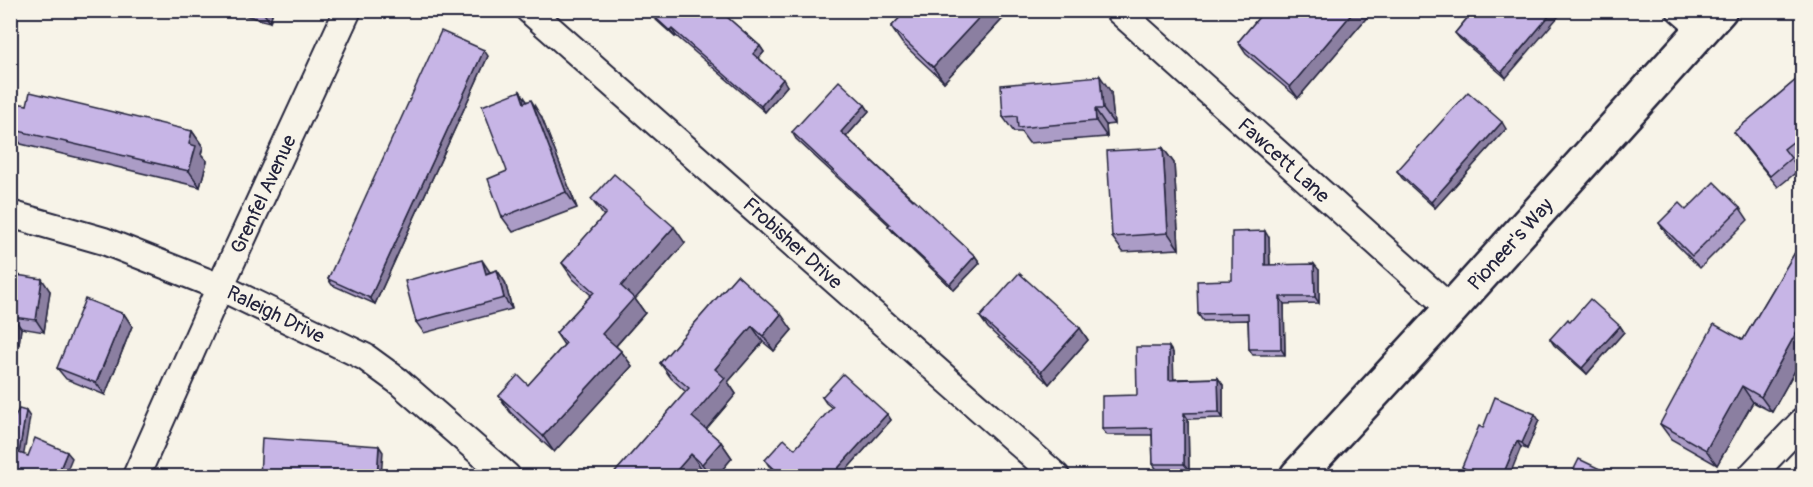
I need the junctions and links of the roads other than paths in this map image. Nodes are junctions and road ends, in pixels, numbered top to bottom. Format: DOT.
graph roads {
  1 [pos="348,10"];
  2 [pos="529,10"];
  3 [pos="1118,10"];
  4 [pos="1701,17"];
  5 [pos="10,214"];
  6 [pos="220,287"];
  7 [pos="1451,309"];
  8 [pos="1803,422"];
  9 [pos="136,477"];
  10 [pos="507,477"];
  11 [pos="1056,477"];
  12 [pos="1297,477"];
  13 [pos="1752,477"];
  1 -- 6 [label="street, Grenfel Avenue"];
  2 -- 11 [label="street, Frobisher Drive"];
  3 -- 7 [label="street, Fawcett Lane"];
  4 -- 7 [label="main road, Pioneer's Way"];
  5 -- 6 [label="street, Raleigh Drive"];
  6 -- 9 [label="street, Grenfel Avenue"];
  6 -- 10 [label="street, Raleigh Drive"];
  7 -- 12 [label="main road, Pioneer's Way"];
  8 -- 13 [label="street"];
}
